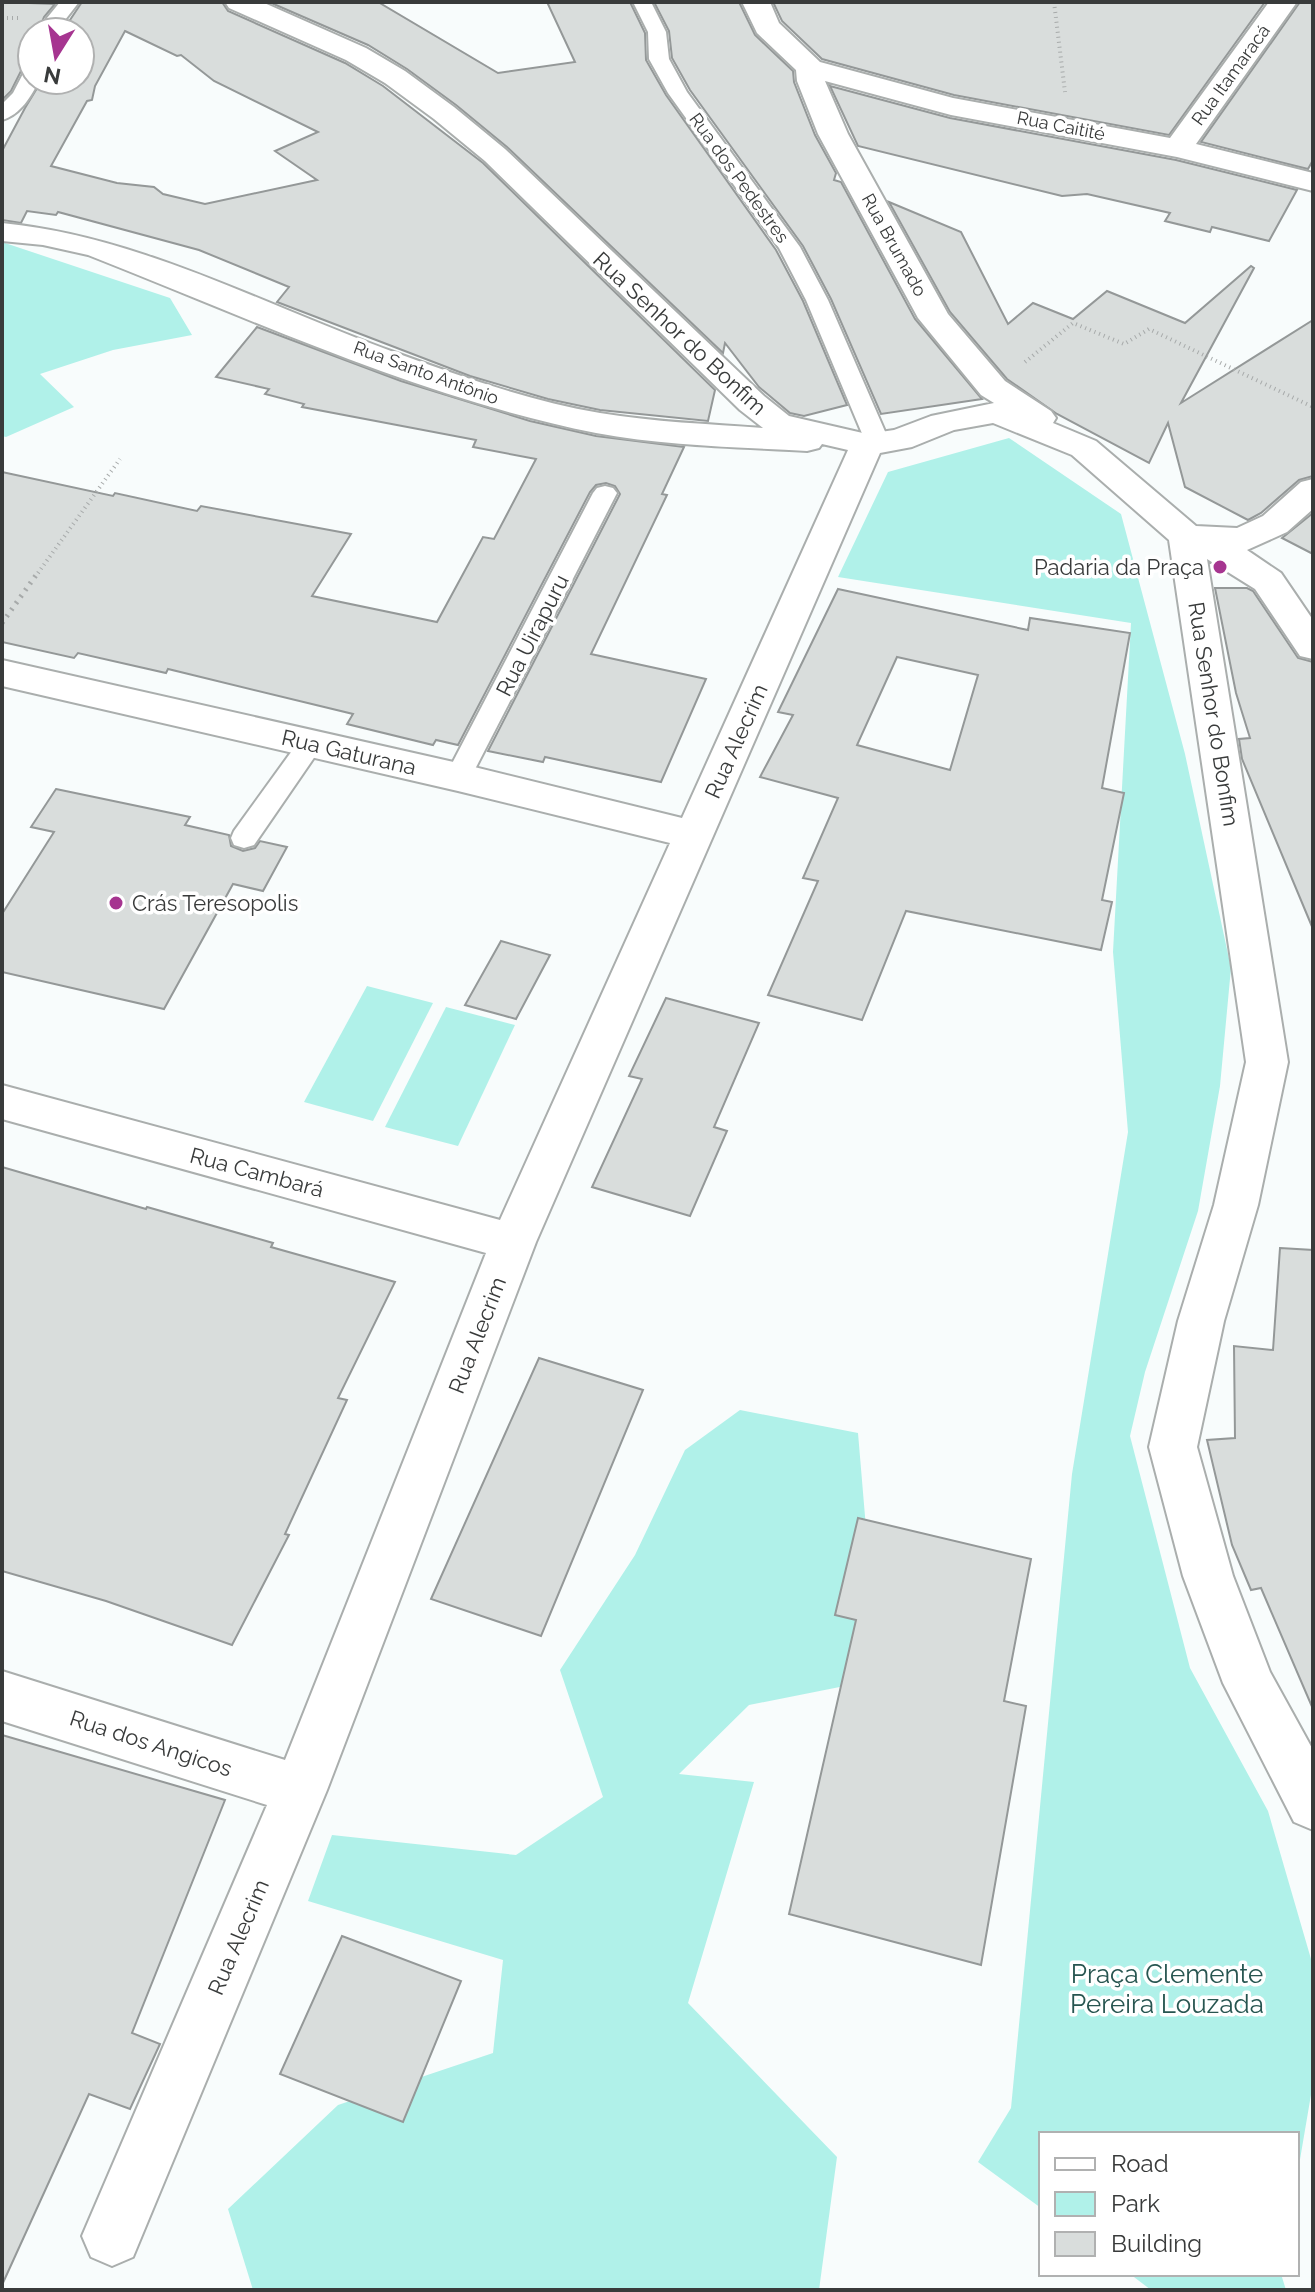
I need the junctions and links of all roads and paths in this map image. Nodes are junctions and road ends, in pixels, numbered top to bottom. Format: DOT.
graph roads {
  1 [pos="239,2"];
  2 [pos="642,2"];
  3 [pos="756,2"];
  4 [pos="1054,2"];
  5 [pos="1283,2"];
  6 [pos="810,68"];
  7 [pos="22,96"];
  8 [pos="2,114"];
  9 [pos="1066,127"];
  10 [pos="1178,148"];
  11 [pos="1313,182"];
  12 [pos="2,232"];
  13 [pos="993,388"];
  14 [pos="1313,407"];
  15 [pos="872,444"];
  16 [pos="1084,448"];
  17 [pos="120,459"];
  18 [pos="1313,490"];
  19 [pos="605,493"];
  20 [pos="1186,536"];
  21 [pos="2,623"];
  22 [pos="1313,647"];
  23 [pos="2,673"];
  24 [pos="311,743"];
  25 [pos="458,777"];
  26 [pos="694,835"];
  27 [pos="244,838"];
  28 [pos="2,1102"];
  29 [pos="513,1242"];
  30 [pos="2,1696"];
  31 [pos="300,1790"];
  32 [pos="1313,1804"];
  33 [pos="112,2236"];
  1 -- 15 [label="street, Rua Senhor do Bonfim"];
  2 -- 15 [label="lane, Rua dos Pedestres"];
  3 -- 6 [label="street, Rua Brumado"];
  4 -- 9 [label="path"];
  5 -- 10 [label="street, Rua Itamaracá"];
  6 -- 9 [label="street, Rua Caitité"];
  6 -- 13 [label="street, Rua Brumado"];
  7 -- 8 [label="lane"];
  9 -- 10 [label="street, Rua Caitité"];
  10 -- 11 [label="street, Rua Caitité"];
  12 -- 15 [label="street, Rua Santo Antônio"];
  13 -- 14 [label="path"];
  13 -- 16 [label="street, Rua Brumado"];
  15 -- 16 [label="street, Rua Senhor do Bonfim"];
  15 -- 26 [label="street, Rua Alecrim"];
  16 -- 20 [label="street, Rua Senhor do Bonfim"];
  17 -- 21 [label="path"];
  18 -- 20 [label="street"];
  19 -- 25 [label="lane, Rua Uirapuru"];
  20 -- 22 [label="street"];
  20 -- 32 [label="street, Rua Senhor do Bonfim"];
  23 -- 24 [label="street, Rua Gaturana"];
  24 -- 25 [label="street, Rua Gaturana"];
  24 -- 27 [label="lane"];
  25 -- 26 [label="street, Rua Gaturana"];
  26 -- 29 [label="street, Rua Alecrim"];
  28 -- 29 [label="street, Rua Cambará"];
  29 -- 31 [label="street, Rua Alecrim"];
  30 -- 31 [label="street, Rua dos Angicos"];
  31 -- 33 [label="street, Rua Alecrim"];
}
